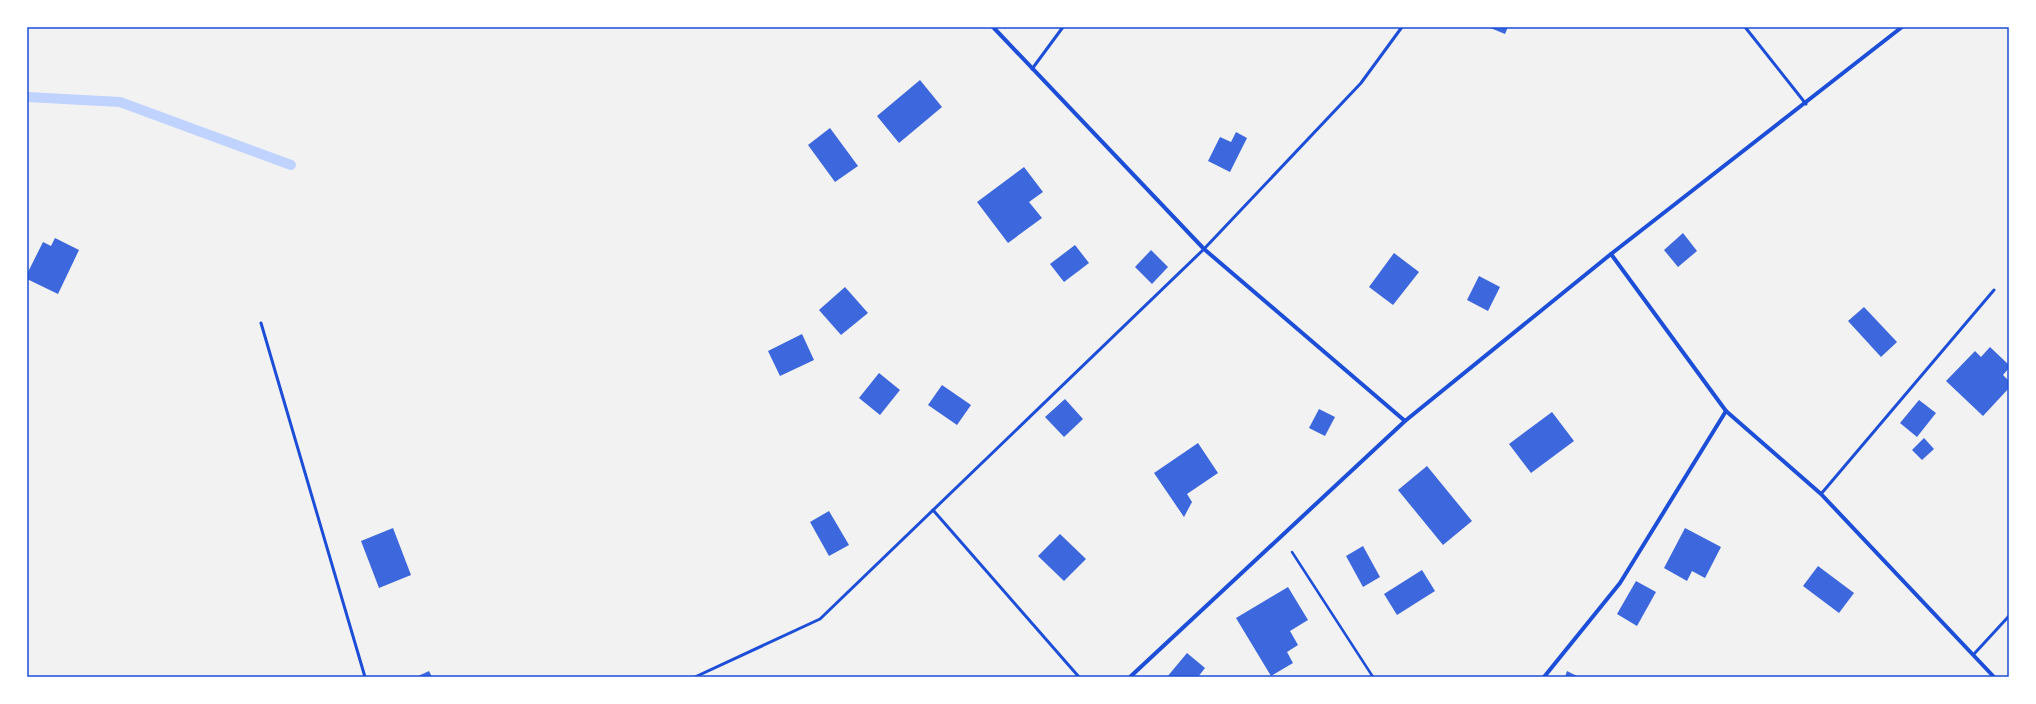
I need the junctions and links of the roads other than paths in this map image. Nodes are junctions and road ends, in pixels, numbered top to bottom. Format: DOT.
graph roads {
  1 [pos="993,27"];
  2 [pos="1063,27"];
  3 [pos="1402,27"];
  4 [pos="1745,27"];
  5 [pos="1902,27"];
  6 [pos="1032,69"];
  7 [pos="1806,104"];
  8 [pos="1204,249"];
  9 [pos="1611,254"];
  10 [pos="1994,290"];
  11 [pos="260,323"];
  12 [pos="1726,411"];
  13 [pos="1405,420"];
  14 [pos="1821,494"];
  15 [pos="933,510"];
  16 [pos="2009,616"];
  17 [pos="1974,654"];
  18 [pos="365,677"];
  19 [pos="695,677"];
  20 [pos="1078,677"];
  21 [pos="1130,677"];
  22 [pos="1544,677"];
  23 [pos="1994,677"];
  1 -- 6 [label="street"];
  2 -- 6 [label="lane"];
  3 -- 8 [label="lane"];
  4 -- 7 [label="lane"];
  5 -- 7 [label="street"];
  6 -- 8 [label="street"];
  7 -- 9 [label="street"];
  8 -- 13 [label="street"];
  8 -- 15 [label="lane"];
  9 -- 12 [label="street"];
  9 -- 13 [label="street"];
  10 -- 14 [label="lane"];
  11 -- 18 [label="lane"];
  12 -- 14 [label="street"];
  12 -- 22 [label="street"];
  13 -- 21 [label="street"];
  14 -- 17 [label="street"];
  15 -- 19 [label="lane"];
  15 -- 20 [label="lane"];
  16 -- 17 [label="lane"];
  17 -- 23 [label="street"];
}
